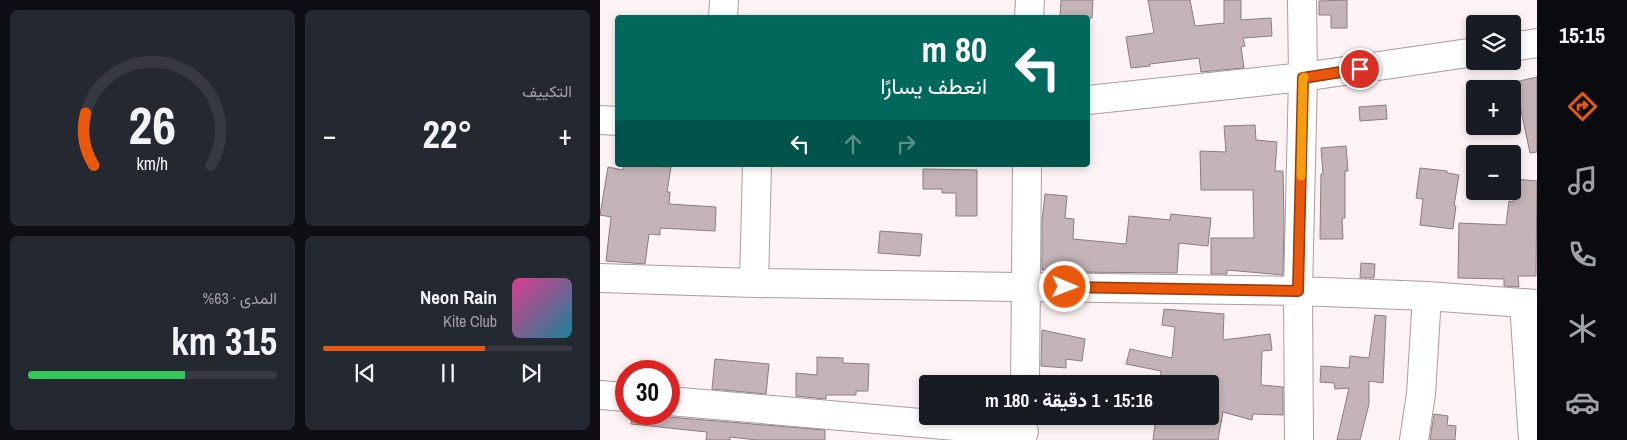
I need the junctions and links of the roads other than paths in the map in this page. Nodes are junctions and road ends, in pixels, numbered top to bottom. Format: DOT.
graph roads {
  1 [pos="724,0"];
  2 [pos="1030,0"];
  3 [pos="1302,0"];
  4 [pos="723,15"];
  5 [pos="1030,15"];
  6 [pos="1537,43"];
  7 [pos="1521,46"];
  8 [pos="1466,53"];
  9 [pos="1303,78"];
  10 [pos="1090,100"];
  11 [pos="600,120"];
  12 [pos="615,120"];
  13 [pos="757,167"];
  14 [pos="1027,167"];
  15 [pos="600,278"];
  16 [pos="754,283"];
  17 [pos="1026,286"];
  18 [pos="1298,291"];
  19 [pos="1427,296"];
  20 [pos="1531,304"];
  21 [pos="1025,375"];
  22 [pos="600,395"];
  23 [pos="615,396"];
  24 [pos="680,402"];
  25 [pos="1024,430"];
  26 [pos="1299,440"];
  27 [pos="1414,440"];
  28 [pos="1533,440"];
  1 -- 4 [label="street"];
  2 -- 5 [label="street"];
  3 -- 9 [label="street"];
  6 -- 7 [label="street"];
  8 -- 9 [label="street"];
  9 -- 10 [label="street"];
  9 -- 18 [label="street"];
  11 -- 12 [label="street"];
  13 -- 16 [label="street"];
  14 -- 17 [label="street"];
  15 -- 16 [label="street"];
  16 -- 17 [label="street"];
  17 -- 18 [label="street"];
  17 -- 21 [label="street"];
  18 -- 19 [label="street"];
  18 -- 26 [label="street"];
  19 -- 20 [label="street"];
  19 -- 27 [label="street"];
  20 -- 28 [label="street"];
  22 -- 23 [label="street"];
  24 -- 25 [label="street"];
}
